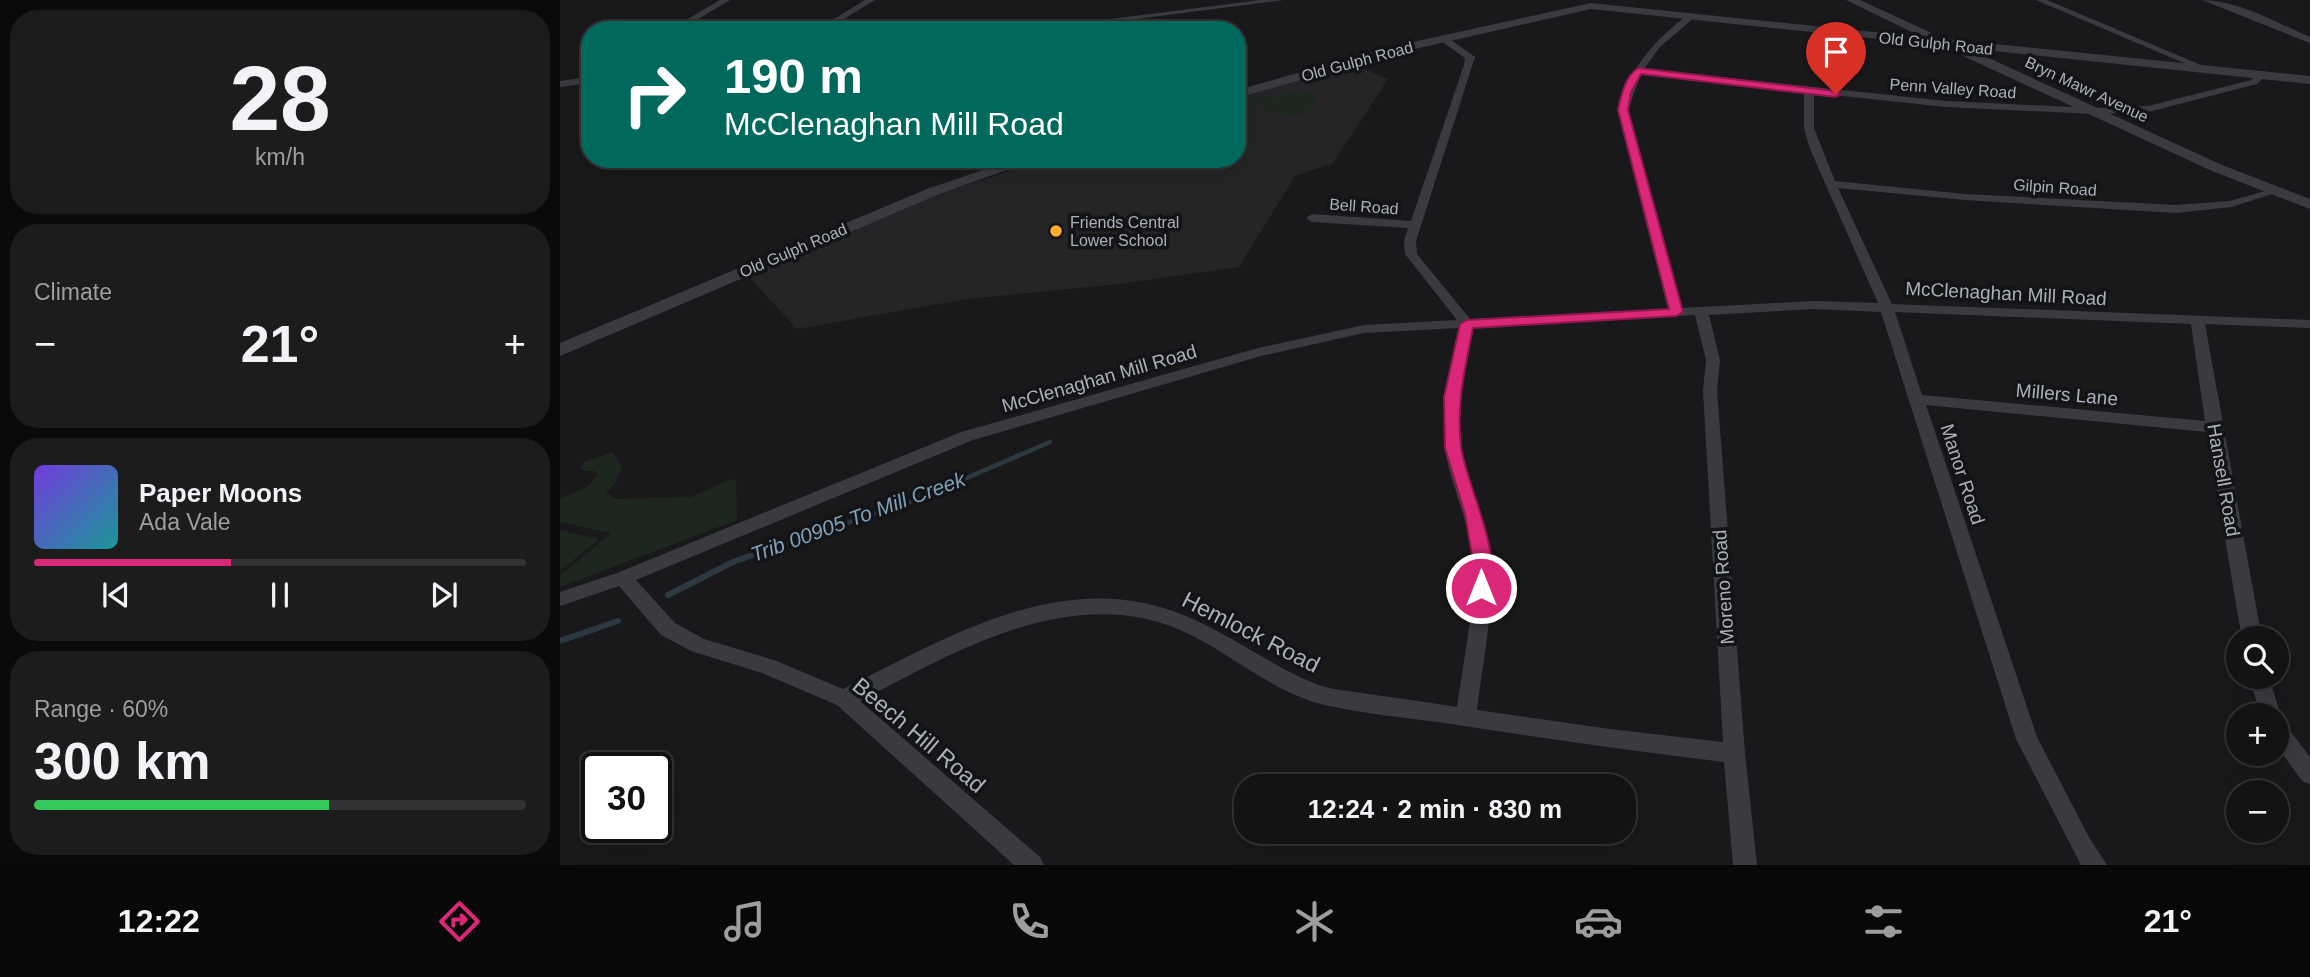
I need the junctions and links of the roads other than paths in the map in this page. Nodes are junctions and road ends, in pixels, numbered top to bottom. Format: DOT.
graph roads {
  1 [pos="726,0"];
  2 [pos="871,0"];
  3 [pos="1280,0"];
  4 [pos="1576,0"];
  5 [pos="1852,0"];
  6 [pos="2040,0"];
  7 [pos="2206,0"];
  8 [pos="2244,0"];
  9 [pos="1218,3"];
  10 [pos="1591,6"];
  11 [pos="2240,11"];
  12 [pos="1692,16"];
  13 [pos="689,21"];
  14 [pos="835,21"];
  15 [pos="1091,21"];
  16 [pos="1912,27"];
  17 [pos="1895,38"];
  18 [pos="1444,39"];
  19 [pos="2310,40"];
  20 [pos="1947,44"];
  21 [pos="2208,70"];
  22 [pos="1638,71"];
  23 [pos="2260,76"];
  24 [pos="581,80"];
  25 [pos="2310,80"];
  26 [pos="560,84"];
  27 [pos="1809,91"];
  28 [pos="1246,92"];
  29 [pos="2094,111"];
  30 [pos="1004,168"];
  31 [pos="1832,184"];
  32 [pos="2276,191"];
  33 [pos="2310,204"];
  34 [pos="1312,218"];
  35 [pos="1413,225"];
  36 [pos="1886,306"];
  37 [pos="1701,311"];
  38 [pos="1676,312"];
  39 [pos="2198,321"];
  40 [pos="1467,324"];
  41 [pos="2310,324"];
  42 [pos="560,350"];
  43 [pos="1917,399"];
  44 [pos="2214,427"];
  45 [pos="623,578"];
  46 [pos="560,599"];
  47 [pos="2250,626"];
  48 [pos="844,699"];
  49 [pos="1466,716"];
  50 [pos="2289,746"];
  51 [pos="1734,753"];
  52 [pos="2310,774"];
  53 [pos="1032,865"];
  54 [pos="1745,865"];
  55 [pos="2095,865"];
  1 -- 13 [label="street"];
  2 -- 14 [label="street"];
  3 -- 9 [label="street"];
  4 -- 10 [label="street"];
  5 -- 16 [label="street, Bryn Mawr Avenue"];
  6 -- 21 [label="street"];
  7 -- 11 [label="street"];
  8 -- 11 [label="street"];
  9 -- 15 [label="street"];
  10 -- 12 [label="street, Old Gulph Road"];
  10 -- 18 [label="street, Old Gulph Road"];
  11 -- 19 [label="street"];
  12 -- 17 [label="street, Old Gulph Road"];
  12 -- 22 [label="street"];
  16 -- 17 [label="street"];
  16 -- 20 [label="street, Bryn Mawr Avenue"];
  17 -- 20 [label="street, Old Gulph Road"];
  18 -- 28 [label="street, Old Gulph Road"];
  18 -- 35 [label="street"];
  20 -- 21 [label="street, Old Gulph Road"];
  20 -- 29 [label="street, Bryn Mawr Avenue"];
  21 -- 23 [label="street, Old Gulph Road"];
  22 -- 27 [label="street, Penn Valley Road"];
  22 -- 38 [label="street"];
  23 -- 25 [label="street, Old Gulph Road"];
  23 -- 29 [label="street, Penn Valley Road"];
  24 -- 26 [label="street"];
  27 -- 29 [label="street, Penn Valley Road"];
  27 -- 31 [label="street, Manor Road"];
  29 -- 32 [label="street, Bryn Mawr Avenue"];
  30 -- 42 [label="street, Old Gulph Road"];
  31 -- 32 [label="street, Gilpin Road"];
  31 -- 36 [label="street, Manor Road"];
  32 -- 33 [label="street, Bryn Mawr Avenue"];
  34 -- 35 [label="street, Bell Road"];
  35 -- 40 [label="street"];
  36 -- 37 [label="street, McClenaghan Mill Road"];
  36 -- 39 [label="street, McClenaghan Mill Road"];
  36 -- 43 [label="street, Manor Road"];
  37 -- 38 [label="street, McClenaghan Mill Road"];
  37 -- 51 [label="street, Moreno Road"];
  38 -- 40 [label="street, McClenaghan Mill Road"];
  39 -- 41 [label="street, McClenaghan Mill Road"];
  39 -- 44 [label="street, Hansell Road"];
  40 -- 45 [label="street, McClenaghan Mill Road"];
  40 -- 49 [label="street"];
  43 -- 44 [label="street, Millers Lane"];
  43 -- 55 [label="street, Manor Road"];
  44 -- 47 [label="street, Hansell Road"];
  45 -- 46 [label="street, McClenaghan Mill Road"];
  45 -- 48 [label="street, Beech Hill Road"];
  48 -- 49 [label="street, Hemlock Road"];
  48 -- 53 [label="street, Beech Hill Road"];
  49 -- 51 [label="street, Hemlock Road"];
  50 -- 52 [label="street"];
  51 -- 54 [label="street, Moreno Road"];
}
